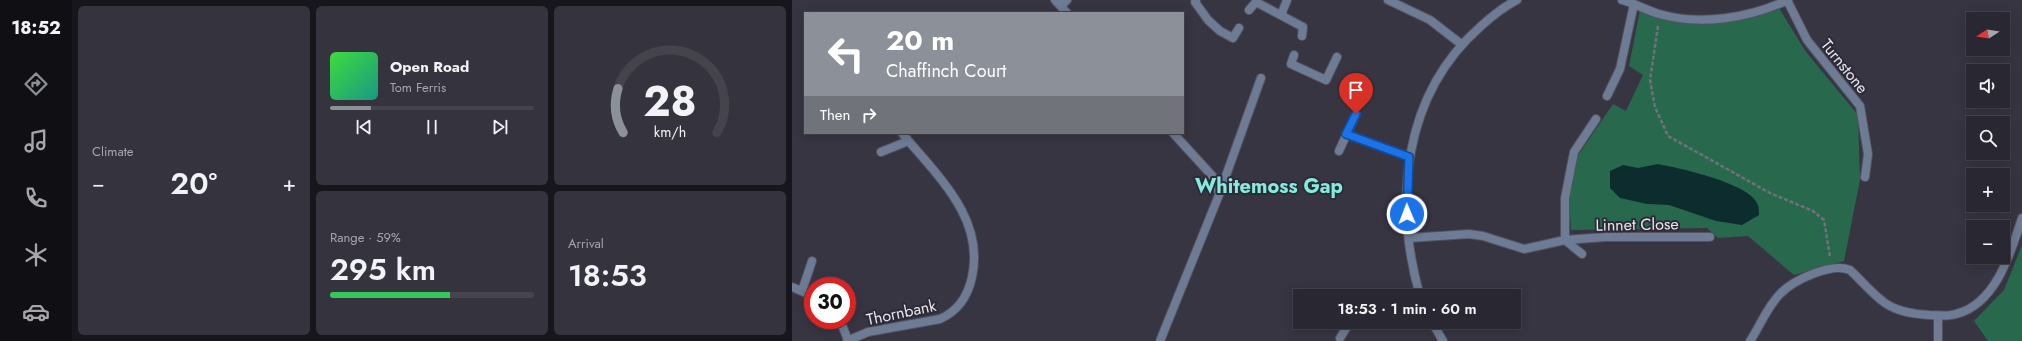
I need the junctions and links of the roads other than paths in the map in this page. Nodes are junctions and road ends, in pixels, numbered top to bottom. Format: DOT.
graph roads {
  1 [pos="1068,0"];
  2 [pos="1196,0"];
  3 [pos="1288,0"];
  4 [pos="1388,0"];
  5 [pos="1517,0"];
  6 [pos="1624,0"];
  7 [pos="1787,0"];
  8 [pos="1058,3"];
  9 [pos="1634,4"];
  10 [pos="1249,10"];
  11 [pos="1066,12"];
  12 [pos="1281,15"];
  13 [pos="1239,28"];
  14 [pos="1302,36"];
  15 [pos="1461,44"];
  16 [pos="1294,55"];
  17 [pos="1337,57"];
  18 [pos="1261,78"];
  19 [pos="1607,96"];
  20 [pos="1356,114"];
  21 [pos="1596,119"];
  22 [pos="903,134"];
  23 [pos="1174,134"];
  24 [pos="1346,134"];
  25 [pos="908,140"];
  26 [pos="1339,150"];
  27 [pos="881,152"];
  28 [pos="1409,157"];
  29 [pos="1865,177"];
  30 [pos="1220,195"];
  31 [pos="2022,218"];
  32 [pos="1710,237"];
  33 [pos="1409,238"];
  34 [pos="1565,240"];
  35 [pos="1582,254"];
  36 [pos="812,261"];
  37 [pos="792,287"];
  38 [pos="1418,289"];
  39 [pos="802,291"];
  40 [pos="1938,316"];
  41 [pos="844,329"];
  42 [pos="1346,329"];
  43 [pos="1436,329"];
  44 [pos="1340,338"];
  45 [pos="848,340"];
  46 [pos="1938,340"];
  47 [pos="1160,341"];
  48 [pos="1443,341"];
  49 [pos="1750,341"];
  1 -- 8 [label="street"];
  2 -- 13 [label="street"];
  3 -- 12 [label="street"];
  4 -- 15 [label="street"];
  5 -- 15 [label="street"];
  6 -- 9 [label="street"];
  7 -- 9 [label="street"];
  7 -- 29 [label="street, Turnstone"];
  8 -- 11 [label="street"];
  9 -- 19 [label="street"];
  10 -- 12 [label="street"];
  12 -- 14 [label="street"];
  15 -- 28 [label="street"];
  16 -- 17 [label="street"];
  18 -- 30 [label="street"];
  20 -- 24 [label="street"];
  21 -- 34 [label="street"];
  22 -- 25 [label="street, Thornbank"];
  23 -- 30 [label="street"];
  24 -- 26 [label="street"];
  24 -- 28 [label="street"];
  25 -- 27 [label="street"];
  25 -- 45 [label="street, Thornbank"];
  28 -- 33 [label="street"];
  30 -- 47 [label="street"];
  31 -- 40 [label="street"];
  32 -- 34 [label="street, Linnet Close"];
  33 -- 34 [label="street, Linnet Close"];
  33 -- 38 [label="street"];
  34 -- 35 [label="street"];
  36 -- 39 [label="street"];
  37 -- 39 [label="street"];
  40 -- 46 [label="street"];
  40 -- 49 [label="street"];
  41 -- 45 [label="street, Thornbank"];
  42 -- 44 [label="street"];
  43 -- 48 [label="street"];
}
